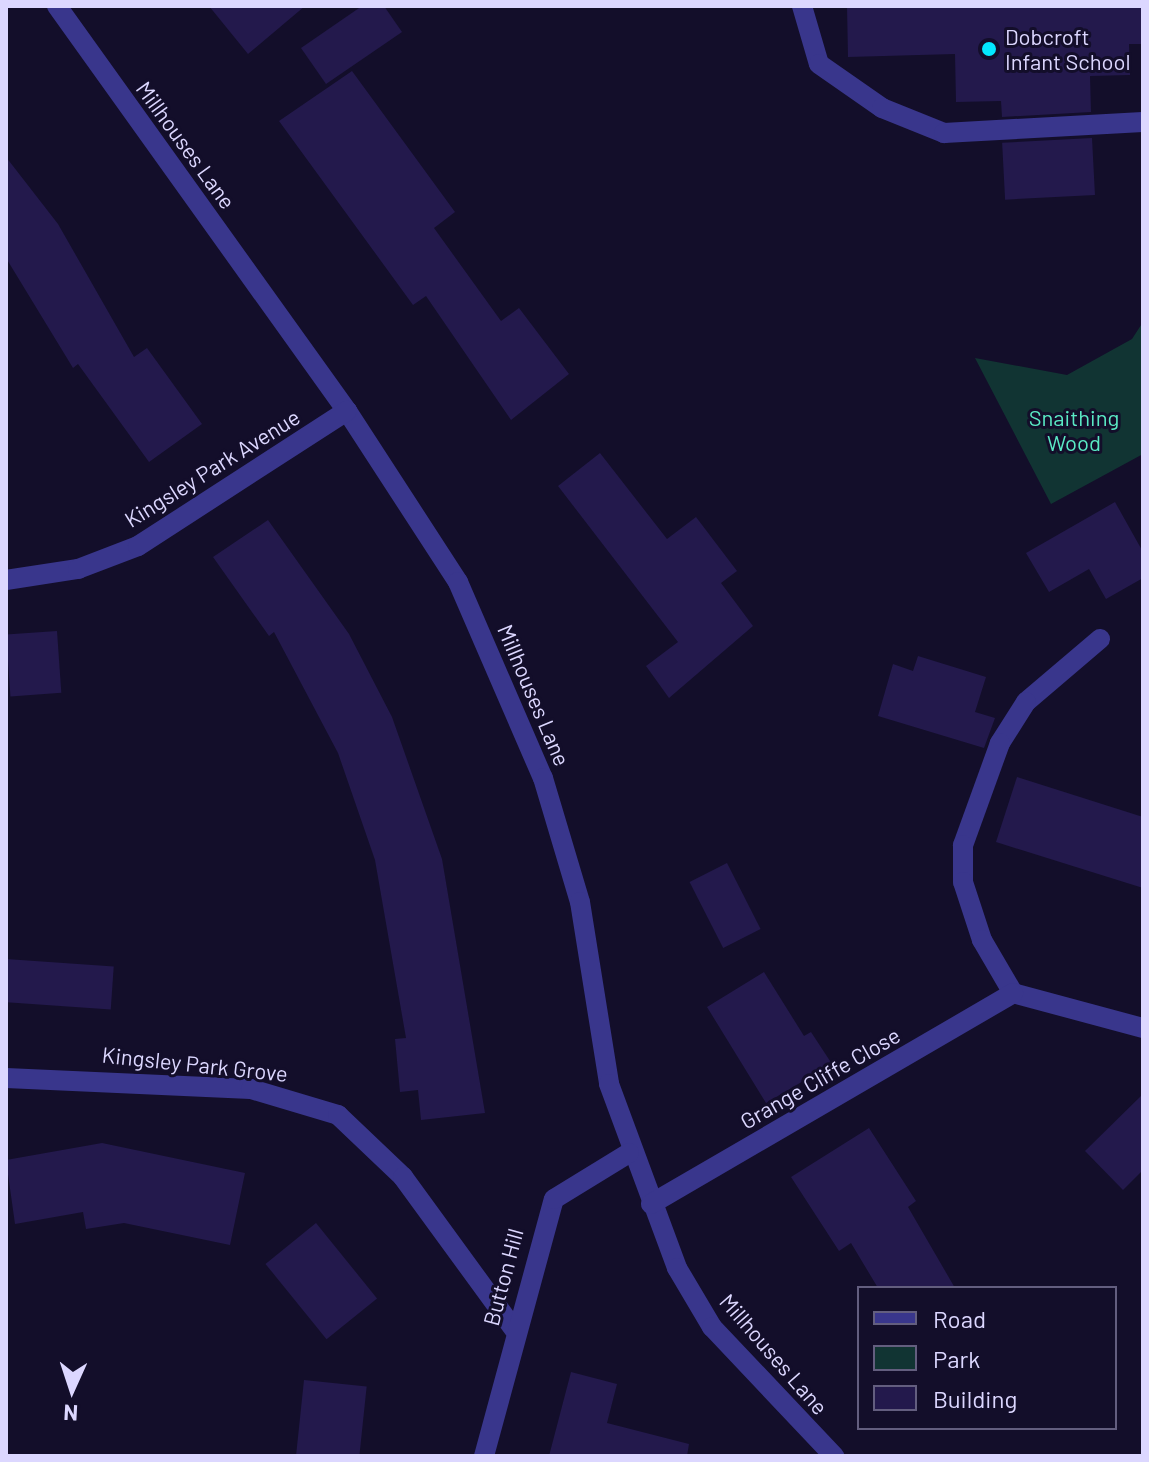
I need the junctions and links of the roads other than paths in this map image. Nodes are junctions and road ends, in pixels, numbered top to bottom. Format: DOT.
graph roads {
  1 [pos="57,6"];
  2 [pos="802,6"];
  3 [pos="1143,122"];
  4 [pos="347,411"];
  5 [pos="6,580"];
  6 [pos="1100,639"];
  7 [pos="1013,993"];
  8 [pos="1143,1028"];
  9 [pos="6,1078"];
  10 [pos="629,1153"];
  11 [pos="651,1204"];
  12 [pos="514,1329"];
  13 [pos="484,1456"];
  14 [pos="834,1456"];
  1 -- 4 [label="street, Millhouses Lane"];
  2 -- 3 [label="street"];
  4 -- 5 [label="street, Kingsley Park Avenue"];
  4 -- 10 [label="street, Millhouses Lane"];
  6 -- 7 [label="street"];
  7 -- 8 [label="street"];
  7 -- 11 [label="street, Grange Cliffe Close"];
  9 -- 12 [label="street, Kingsley Park Grove"];
  10 -- 11 [label="street, Millhouses Lane"];
  10 -- 12 [label="street, Button Hill"];
  11 -- 14 [label="street, Millhouses Lane"];
  12 -- 13 [label="street, Button Hill"];
}
